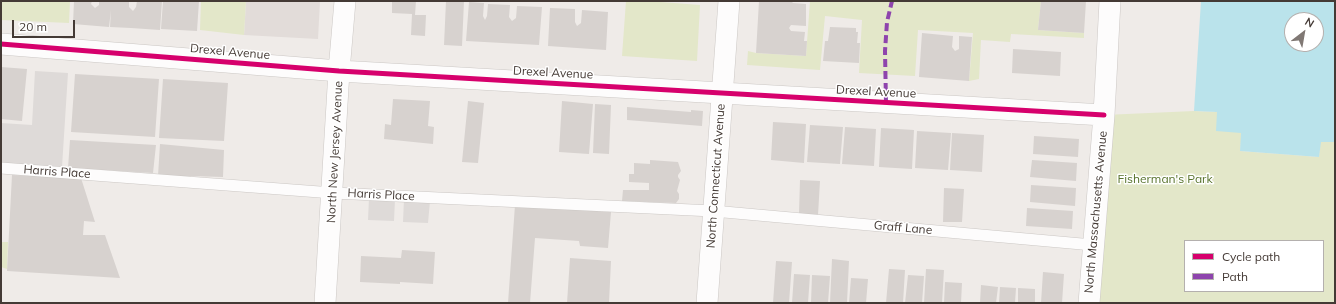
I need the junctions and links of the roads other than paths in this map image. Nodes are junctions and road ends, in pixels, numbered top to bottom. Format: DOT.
graph roads {
  1 [pos="345,1"];
  2 [pos="729,1"];
  3 [pos="1110,1"];
  4 [pos="1,44"];
  5 [pos="339,71"];
  6 [pos="722,94"];
  7 [pos="1104,115"];
  8 [pos="1,168"];
  9 [pos="333,193"];
  10 [pos="713,211"];
  11 [pos="1093,245"];
  12 [pos="325,303"];
  13 [pos="707,303"];
  14 [pos="1089,303"];
  1 -- 5 [label="street, North New Jersey Avenue"];
  2 -- 6 [label="street, North Connecticut Avenue"];
  3 -- 7 [label="street, North Massachusetts Avenue"];
  4 -- 5 [label="street, Drexel Avenue"];
  5 -- 6 [label="street, Drexel Avenue"];
  5 -- 9 [label="street, North New Jersey Avenue"];
  6 -- 7 [label="street, Drexel Avenue"];
  6 -- 10 [label="street, North Connecticut Avenue"];
  7 -- 11 [label="street, North Massachusetts Avenue"];
  8 -- 9 [label="lane, Harris Place"];
  9 -- 10 [label="lane, Harris Place"];
  9 -- 12 [label="street, North New Jersey Avenue"];
  10 -- 11 [label="lane, Graff Lane"];
  10 -- 13 [label="street, North Connecticut Avenue"];
  11 -- 14 [label="street, North Massachusetts Avenue"];
}
